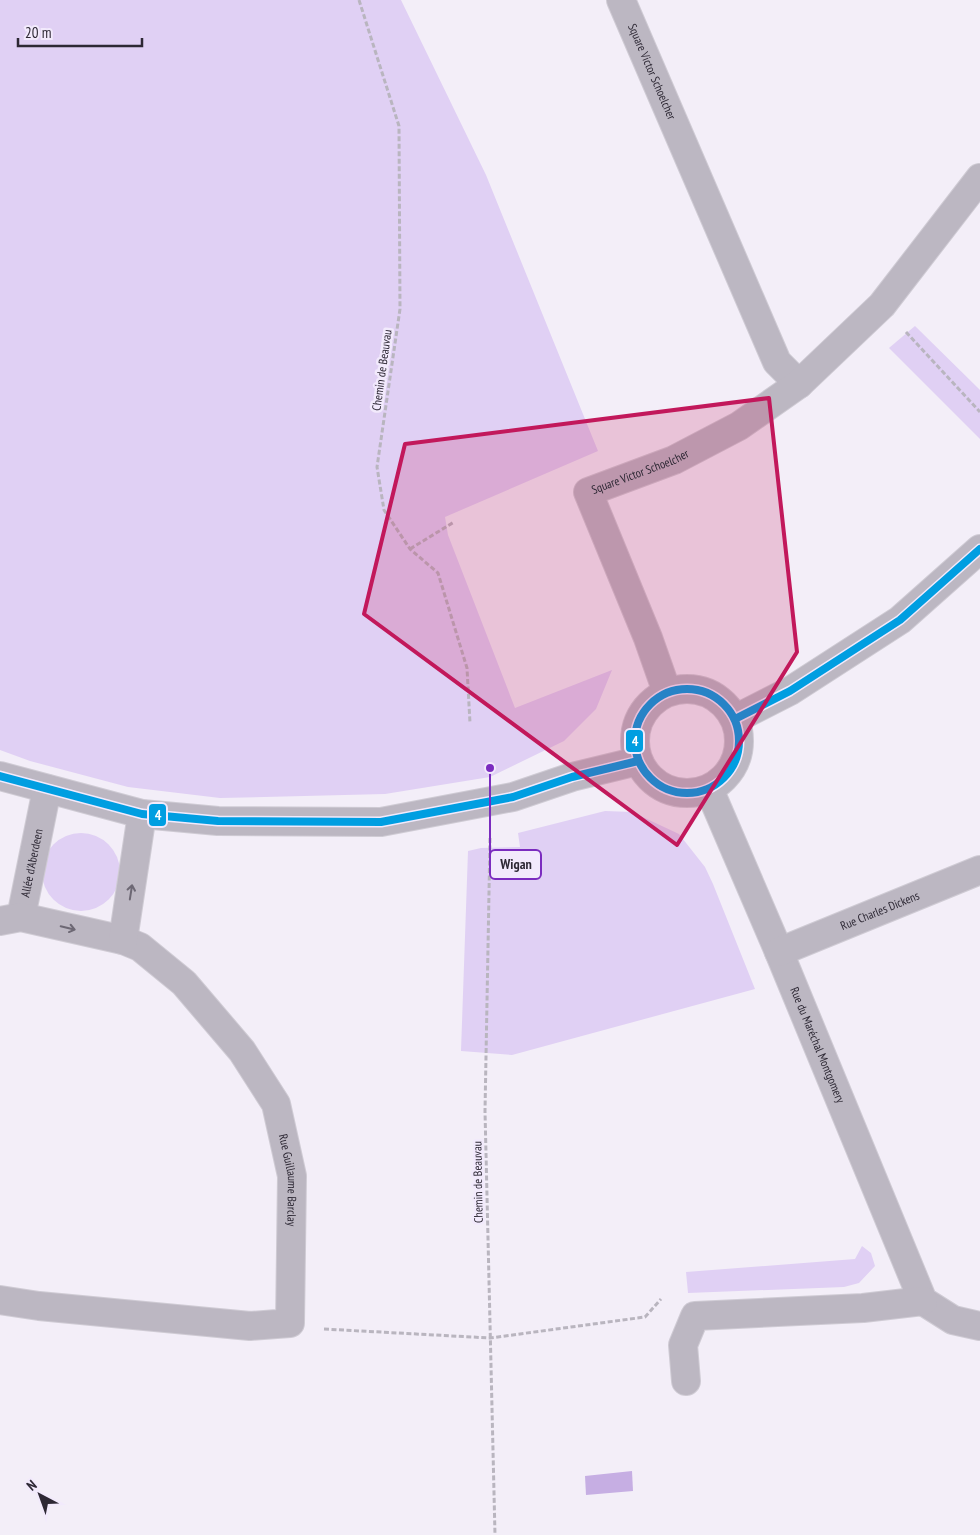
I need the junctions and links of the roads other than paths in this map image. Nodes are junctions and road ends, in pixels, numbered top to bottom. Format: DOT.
graph roads {
  1 [pos="622,0"];
  2 [pos="980,178"];
  3 [pos="799,384"];
  4 [pos="980,549"];
  5 [pos="667,692"];
  6 [pos="735,719"];
  7 [pos="638,761"];
  8 [pos="0,776"];
  9 [pos="47,789"];
  10 [pos="709,789"];
  11 [pos="142,814"];
  12 [pos="980,870"];
  13 [pos="10,919"];
  14 [pos="123,940"];
  15 [pos="779,952"];
  16 [pos="0,1300"];
  17 [pos="923,1301"];
  18 [pos="980,1326"];
  19 [pos="686,1381"];
  1 -- 3 [label="street, Square Victor Schoelcher"];
  2 -- 3 [label="street, Square Victor Schoelcher"];
  3 -- 5 [label="street, Square Victor Schoelcher"];
  4 -- 6 [label="street"];
  5 -- 6 [label="street"];
  5 -- 7 [label="street"];
  6 -- 10 [label="street"];
  7 -- 10 [label="street"];
  7 -- 11 [label="street"];
  8 -- 9 [label="street"];
  9 -- 11 [label="street"];
  9 -- 13 [label="street, Allée d'Aberdeen"];
  10 -- 15 [label="street, Rue du Maréchal Montgomery"];
  14 -- 11 [label="street, one-way"];
  12 -- 15 [label="street, Rue Charles Dickens"];
  13 -- 14 [label="street, one-way"];
  14 -- 16 [label="street, Rue Guillaume Barclay"];
  15 -- 17 [label="street, Rue du Maréchal Montgomery"];
  17 -- 18 [label="street"];
  17 -- 19 [label="street"];
}
